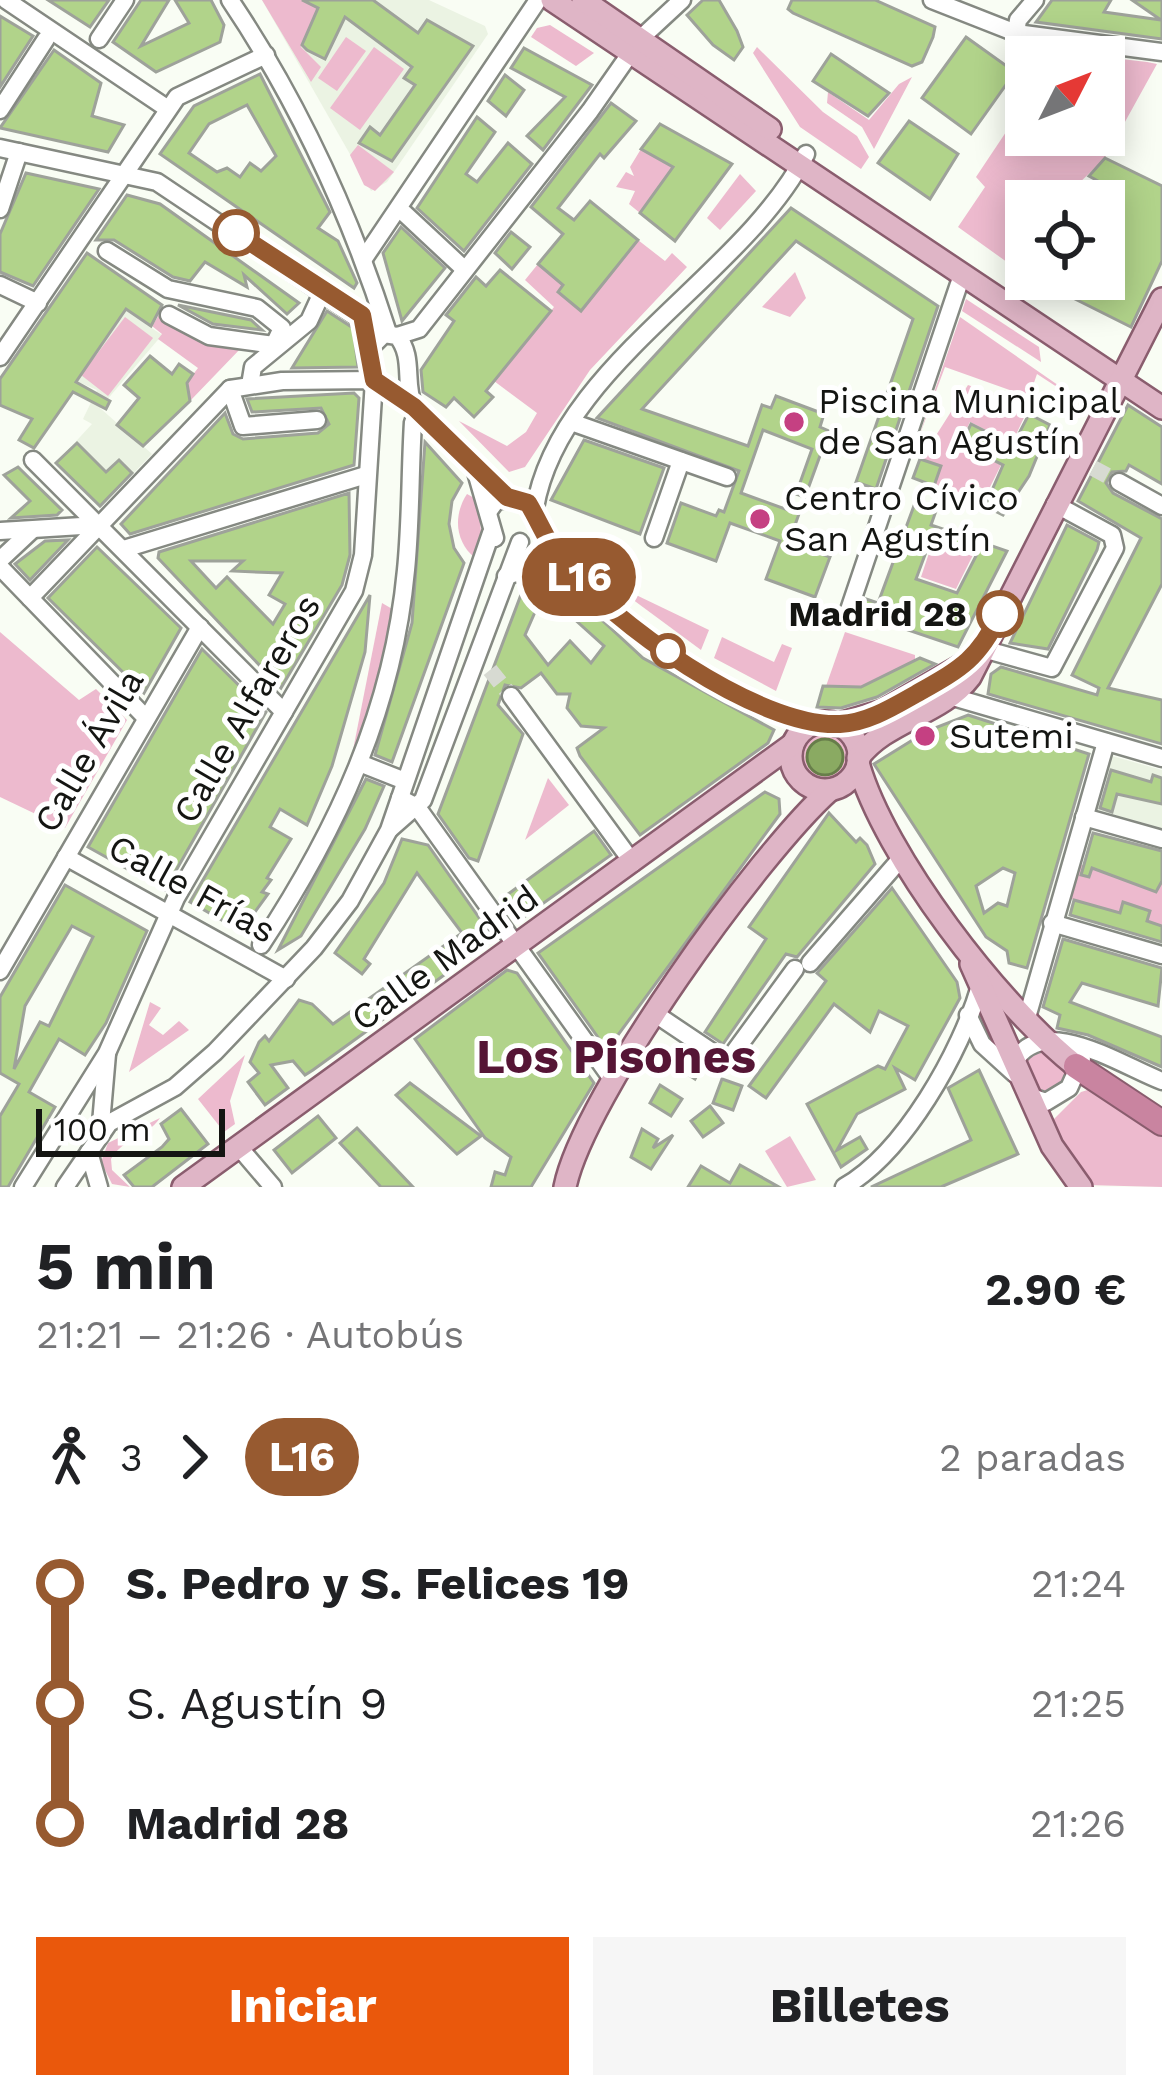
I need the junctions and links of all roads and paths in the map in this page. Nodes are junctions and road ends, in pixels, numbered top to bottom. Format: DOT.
graph roads {
  1 [pos="6,0"];
  2 [pos="125,0"];
  3 [pos="230,0"];
  4 [pos="538,0"];
  5 [pos="552,0"];
  6 [pos="583,0"];
  7 [pos="932,0"];
  8 [pos="1035,0"];
  9 [pos="679,2"];
  10 [pos="1016,33"];
  11 [pos="46,39"];
  12 [pos="99,39"];
  13 [pos="636,45"];
  14 [pos="1162,52"];
  15 [pos="266,56"];
  16 [pos="168,109"];
  17 [pos="0,110"];
  18 [pos="0,148"];
  19 [pos="19,152"];
  20 [pos="803,160"];
  21 [pos="128,176"];
  22 [pos="0,209"];
  23 [pos="397,214"];
  24 [pos="350,224"];
  25 [pos="95,243"];
  26 [pos="364,260"];
  27 [pos="463,268"];
  28 [pos="962,275"];
  29 [pos="0,285"];
  30 [pos="320,297"];
  31 [pos="1162,299"];
  32 [pos="38,303"];
  33 [pos="170,315"];
  34 [pos="362,315"];
  35 [pos="390,334"];
  36 [pos="274,345"];
  37 [pos="369,349"];
  38 [pos="0,357"];
  39 [pos="406,371"];
  40 [pos="1122,375"];
  41 [pos="380,383"];
  42 [pos="250,385"];
  43 [pos="230,389"];
  44 [pos="1162,394"];
  45 [pos="1162,408"];
  46 [pos="414,414"];
  47 [pos="317,420"];
  48 [pos="574,422"];
  49 [pos="33,460"];
  50 [pos="681,460"];
  51 [pos="476,471"];
  52 [pos="543,473"];
  53 [pos="366,475"];
  54 [pos="727,477"];
  55 [pos="1119,482"];
  56 [pos="507,497"];
  57 [pos="1055,504"];
  58 [pos="1162,506"];
  59 [pos="488,512"];
  60 [pos="534,516"];
  61 [pos="98,525"];
  62 [pos="32,530"];
  63 [pos="0,531"];
  64 [pos="490,533"];
  65 [pos="653,538"];
  66 [pos="521,542"];
  67 [pos="124,549"];
  68 [pos="560,559"];
  69 [pos="0,564"];
  70 [pos="506,576"];
  71 [pos="30,598"];
  72 [pos="849,610"];
  73 [pos="200,627"];
  74 [pos="982,651"];
  75 [pos="477,654"];
  76 [pos="490,670"];
  77 [pos="511,696"];
  78 [pos="952,697"];
  79 [pos="284,712"];
  80 [pos="776,713"];
  81 [pos="146,718"];
  82 [pos="825,724"];
  83 [pos="1106,742"];
  84 [pos="794,743"];
  85 [pos="1162,758"];
  86 [pos="858,760"];
  87 [pos="365,765"];
  88 [pos="800,778"];
  89 [pos="746,783"];
  90 [pos="832,789"];
  91 [pos="407,795"];
  92 [pos="1084,818"];
  93 [pos="804,819"];
  94 [pos="884,827"];
  95 [pos="1162,839"];
  96 [pos="903,856"];
  97 [pos="66,857"];
  98 [pos="633,863"];
  99 [pos="169,914"];
  100 [pos="1052,922"];
  101 [pos="961,942"];
  102 [pos="261,945"];
  103 [pos="516,946"];
  104 [pos="1162,955"];
  105 [pos="0,971"];
  106 [pos="286,980"];
  107 [pos="980,986"];
  108 [pos="657,1015"];
  109 [pos="968,1015"];
  110 [pos="1026,1021"];
  111 [pos="1044,1038"];
  112 [pos="986,1049"];
  113 [pos="107,1053"];
  114 [pos="945,1060"];
  115 [pos="1085,1060"];
  116 [pos="612,1079"];
  117 [pos="1022,1080"];
  118 [pos="1162,1082"];
  119 [pos="1162,1123"];
  120 [pos="100,1135"];
  121 [pos="238,1146"];
  122 [pos="89,1152"];
  123 [pos="22,1187"];
  124 [pos="65,1187"];
  125 [pos="99,1187"];
  126 [pos="183,1187"];
  127 [pos="273,1187"];
  128 [pos="565,1187"];
  129 [pos="844,1187"];
  130 [pos="1081,1187"];
  1 -- 16 [label="street"];
  2 -- 12 [label="street"];
  3 -- 15 [label="street"];
  4 -- 23 [label="street"];
  5 -- 13 [label="main road"];
  6 -- 13 [label="main road"];
  7 -- 10 [label="street"];
  8 -- 10 [label="street"];
  9 -- 13 [label="street"];
  10 -- 14 [label="street"];
  11 -- 17 [label="street"];
  13 -- 20 [label="main road"];
  13 -- 35 [label="street"];
  15 -- 16 [label="street"];
  15 -- 24 [label="street"];
  16 -- 21 [label="street"];
  18 -- 19 [label="street"];
  19 -- 21 [label="street"];
  19 -- 22 [label="street"];
  20 -- 28 [label="main road"];
  20 -- 40 [label="main road"];
  20 -- 48 [label="street"];
  21 -- 25 [label="street"];
  21 -- 34 [label="street"];
  23 -- 24 [label="street"];
  23 -- 26 [label="street"];
  23 -- 27 [label="street"];
  24 -- 26 [label="street"];
  25 -- 32 [label="street"];
  25 -- 36 [label="street"];
  26 -- 35 [label="street"];
  28 -- 40 [label="main road"];
  28 -- 72 [label="street"];
  29 -- 32 [label="street"];
  30 -- 36 [label="street"];
  31 -- 40 [label="main road"];
  32 -- 38 [label="street"];
  33 -- 36 [label="street"];
  34 -- 35 [label="street"];
  34 -- 37 [label="street, Calle Alfareros"];
  35 -- 37 [label="street"];
  35 -- 39 [label="street"];
  36 -- 42 [label="street"];
  37 -- 41 [label="street, Calle Alfareros"];
  39 -- 41 [label="street"];
  39 -- 46 [label="street"];
  40 -- 44 [label="main road"];
  40 -- 45 [label="main road"];
  40 -- 57 [label="main road"];
  41 -- 42 [label="street"];
  41 -- 46 [label="street"];
  41 -- 53 [label="street, Calle Alfareros"];
  42 -- 43 [label="street"];
  43 -- 47 [label="street"];
  43 -- 61 [label="street"];
  46 -- 51 [label="street"];
  46 -- 87 [label="street"];
  48 -- 50 [label="street"];
  48 -- 52 [label="street"];
  49 -- 61 [label="street"];
  50 -- 54 [label="street"];
  50 -- 65 [label="street"];
  51 -- 56 [label="street"];
  51 -- 59 [label="street"];
  52 -- 56 [label="street"];
  52 -- 60 [label="street"];
  53 -- 67 [label="street"];
  53 -- 79 [label="street, Calle Alfareros"];
  55 -- 58 [label="street"];
  56 -- 59 [label="street"];
  56 -- 60 [label="street"];
  57 -- 74 [label="main road"];
  57 -- 74 [label="street"];
  59 -- 64 [label="street"];
  60 -- 66 [label="street"];
  60 -- 68 [label="street"];
  61 -- 62 [label="street"];
  61 -- 67 [label="street"];
  61 -- 71 [label="street"];
  62 -- 63 [label="street"];
  62 -- 69 [label="street"];
  64 -- 66 [label="street"];
  64 -- 91 [label="street"];
  66 -- 68 [label="street"];
  66 -- 70 [label="street"];
  67 -- 73 [label="street"];
  68 -- 70 [label="street"];
  68 -- 80 [label="street"];
  69 -- 71 [label="street"];
  70 -- 75 [label="street"];
  71 -- 81 [label="street"];
  73 -- 79 [label="street"];
  73 -- 81 [label="street, Calle Ávila"];
  74 -- 78 [label="main road"];
  74 -- 82 [label="main road"];
  75 -- 76 [label="street"];
  75 -- 91 [label="street"];
  77 -- 98 [label="street"];
  78 -- 83 [label="street"];
  78 -- 86 [label="main road"];
  79 -- 99 [label="street, Calle Alfareros"];
  80 -- 82 [label="street"];
  80 -- 84 [label="street"];
  81 -- 97 [label="street, Calle Ávila"];
  82 -- 84 [label="main road"];
  82 -- 86 [label="main road"];
  83 -- 85 [label="street"];
  83 -- 92 [label="street"];
  84 -- 88 [label="main road"];
  84 -- 89 [label="main road, Calle Madrid"];
  86 -- 90 [label="main road"];
  86 -- 94 [label="main road"];
  87 -- 91 [label="street"];
  87 -- 102 [label="street"];
  88 -- 89 [label="main road, Calle Madrid"];
  88 -- 90 [label="main road"];
  88 -- 93 [label="main road"];
  89 -- 98 [label="main road, Calle Madrid"];
  90 -- 93 [label="main road"];
  90 -- 94 [label="main road"];
  91 -- 103 [label="street"];
  91 -- 106 [label="street"];
  92 -- 95 [label="street"];
  92 -- 100 [label="street"];
  93 -- 108 [label="main road"];
  94 -- 96 [label="main road"];
  96 -- 101 [label="main road"];
  96 -- 108 [label="street"];
  97 -- 99 [label="street, Calle Frías"];
  97 -- 105 [label="street, Calle Ávila"];
  98 -- 103 [label="main road, Calle Madrid"];
  99 -- 106 [label="street, Calle Frías"];
  99 -- 113 [label="street, Calle Alfareros"];
  100 -- 104 [label="street"];
  100 -- 110 [label="street"];
  101 -- 107 [label="main road"];
  101 -- 110 [label="main road"];
  103 -- 116 [label="street"];
  103 -- 121 [label="main road, Calle Madrid"];
  106 -- 120 [label="street"];
  107 -- 109 [label="street"];
  107 -- 117 [label="main road"];
  108 -- 116 [label="main road"];
  109 -- 112 [label="street"];
  109 -- 114 [label="street"];
  110 -- 111 [label="main road"];
  111 -- 115 [label="main road"];
  111 -- 117 [label="street"];
  112 -- 114 [label="street"];
  112 -- 117 [label="street"];
  113 -- 120 [label="street, Calle Alfareros"];
  113 -- 123 [label="street, Calle Alfareros"];
  114 -- 129 [label="street"];
  115 -- 117 [label="street"];
  115 -- 118 [label="street"];
  115 -- 119 [label="highway"];
  116 -- 128 [label="main road"];
  117 -- 130 [label="main road"];
  120 -- 122 [label="street"];
  121 -- 126 [label="main road, Calle Madrid"];
  121 -- 127 [label="street"];
  122 -- 124 [label="street"];
  122 -- 125 [label="street"];
}
